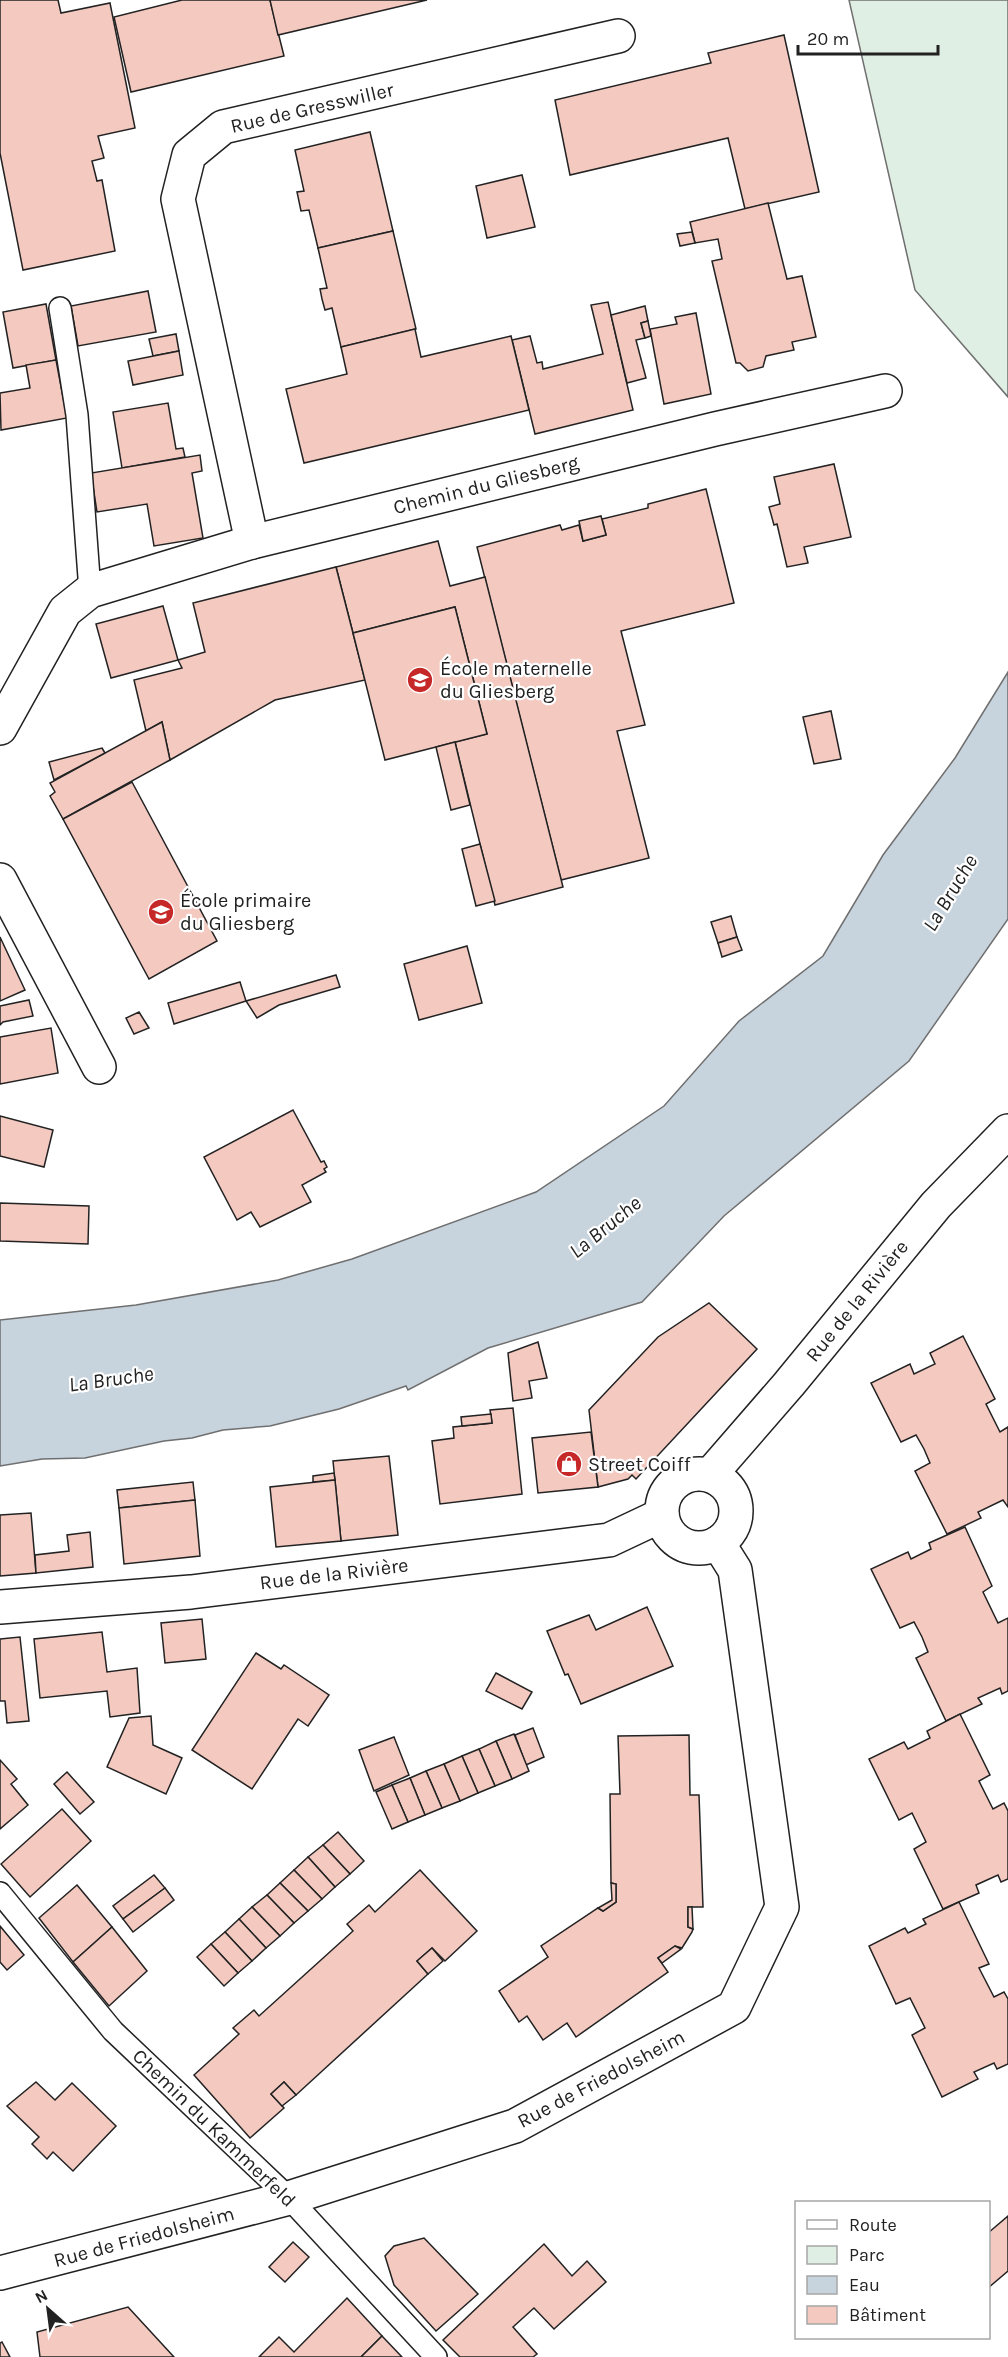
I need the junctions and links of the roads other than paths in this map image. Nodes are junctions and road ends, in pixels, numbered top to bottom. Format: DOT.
graph roads {
  1 [pos="618,36"];
  2 [pos="60,308"];
  3 [pos="885,391"];
  4 [pos="252,542"];
  5 [pos="90,591"];
  6 [pos="0,728"];
  7 [pos="0,880"];
  8 [pos="99,1067"];
  9 [pos="1008,1131"];
  10 [pos="711,1475"];
  11 [pos="662,1515"];
  12 [pos="718,1543"];
  13 [pos="0,1606"];
  14 [pos="0,1893"];
  15 [pos="289,2198"];
  16 [pos="0,2273"];
  17 [pos="436,2357"];
  1 -- 4 [label="street, Rue de Gresswiller"];
  2 -- 5 [label="lane"];
  3 -- 4 [label="street, Chemin du Gliesberg"];
  4 -- 5 [label="street, Chemin du Gliesberg"];
  5 -- 6 [label="street, Chemin du Gliesberg"];
  7 -- 8 [label="street"];
  9 -- 10 [label="street, Rue de la Rivière"];
  10 -- 11 [label="street"];
  10 -- 12 [label="street"];
  11 -- 12 [label="street"];
  11 -- 13 [label="street, Rue de la Rivière"];
  12 -- 15 [label="street, Rue de Friedolsheim"];
  14 -- 15 [label="lane, Chemin du Kammerfeld"];
  15 -- 16 [label="street, Rue de Friedolsheim"];
  15 -- 17 [label="lane, Chemin du Kammerfeld"];
}
